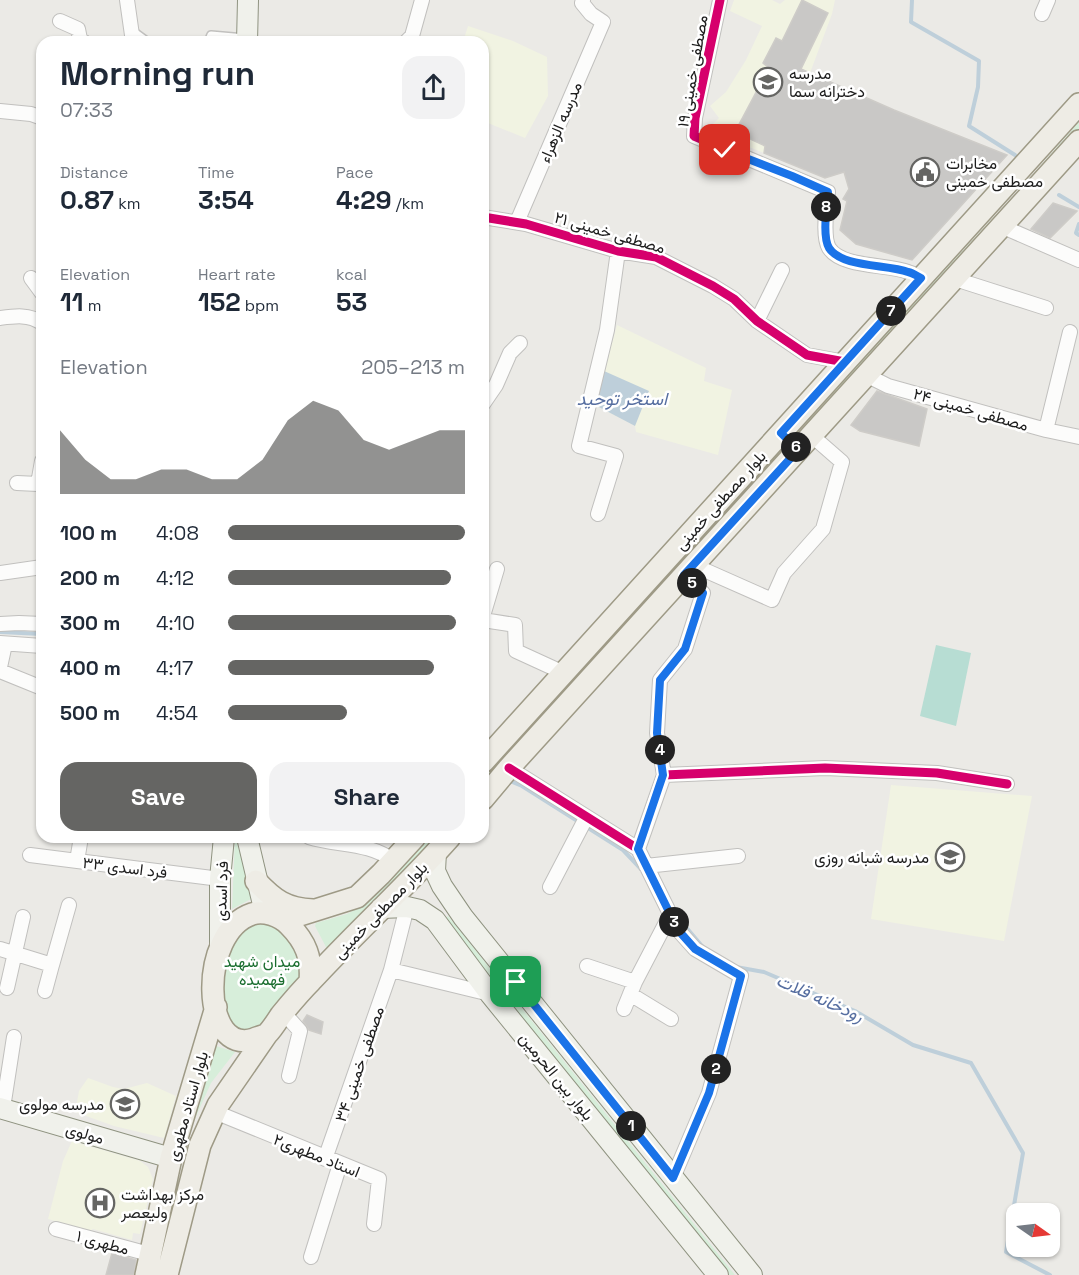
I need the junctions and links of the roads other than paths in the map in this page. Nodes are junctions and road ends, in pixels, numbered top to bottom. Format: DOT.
graph roads {
  1 [pos="127,0"];
  2 [pos="248,0"];
  3 [pos="422,0"];
  4 [pos="583,0"];
  5 [pos="720,0"];
  6 [pos="1048,0"];
  7 [pos="1042,14"];
  8 [pos="60,21"];
  9 [pos="80,36"];
  10 [pos="132,36"];
  11 [pos="247,36"];
  12 [pos="412,36"];
  13 [pos="1079,104"];
  14 [pos="0,111"];
  15 [pos="36,116"];
  16 [pos="1078,142"];
  17 [pos="489,219"];
  18 [pos="517,222"];
  19 [pos="1001,226"];
  20 [pos="618,251"];
  21 [pos="1079,260"];
  22 [pos="782,270"];
  23 [pos="31,278"];
  24 [pos="921,278"];
  25 [pos="955,279"];
  26 [pos="36,285"];
  27 [pos="1046,308"];
  28 [pos="0,318"];
  29 [pos="36,319"];
  30 [pos="757,321"];
  31 [pos="1070,332"];
  32 [pos="520,343"];
  33 [pos="845,362"];
  34 [pos="866,375"];
  35 [pos="489,395"];
  36 [pos="1046,430"];
  37 [pos="781,433"];
  38 [pos="1079,437"];
  39 [pos="805,442"];
  40 [pos="17,483"];
  41 [pos="36,484"];
  42 [pos="598,514"];
  43 [pos="36,568"];
  44 [pos="497,569"];
  45 [pos="688,570"];
  46 [pos="0,573"];
  47 [pos="489,595"];
  48 [pos="489,621"];
  49 [pos="0,624"];
  50 [pos="36,624"];
  51 [pos="3,644"];
  52 [pos="36,646"];
  53 [pos="0,669"];
  54 [pos="564,673"];
  55 [pos="36,685"];
  56 [pos="489,754"];
  57 [pos="509,768"];
  58 [pos="663,775"];
  59 [pos="1007,784"];
  60 [pos="489,792"];
  61 [pos="586,818"];
  62 [pos="80,843"];
  63 [pos="223,843"];
  64 [pos="248,843"];
  65 [pos="329,843"];
  66 [pos="410,843"];
  67 [pos="443,845"];
  68 [pos="638,849"];
  69 [pos="30,855"];
  70 [pos="738,856"];
  71 [pos="76,861"];
  72 [pos="394,861"];
  73 [pos="646,866"];
  74 [pos="220,879"];
  75 [pos="256,880"];
  76 [pos="550,887"];
  77 [pos="453,903"];
  78 [pos="69,905"];
  79 [pos="406,907"];
  80 [pos="381,908"];
  81 [pos="319,910"];
  82 [pos="670,915"];
  83 [pos="23,917"];
  84 [pos="275,917"];
  85 [pos="435,920"];
  86 [pos="220,946"];
  87 [pos="0,949"];
  88 [pos="15,953"];
  89 [pos="52,965"];
  90 [pos="587,966"];
  91 [pos="391,970"];
  92 [pos="310,982"];
  93 [pos="7,988"];
  94 [pos="632,988"];
  95 [pos="45,991"];
  96 [pos="490,994"];
  97 [pos="216,1007"];
  98 [pos="624,1009"];
  99 [pos="283,1012"];
  100 [pos="671,1019"];
  101 [pos="267,1034"];
  102 [pos="14,1037"];
  103 [pos="290,1076"];
  104 [pos="1,1108"];
  105 [pos="215,1112"];
  106 [pos="171,1158"];
  107 [pos="325,1159"];
  108 [pos="340,1164"];
  109 [pos="673,1178"];
  110 [pos="374,1224"];
  111 [pos="56,1229"];
  112 [pos="149,1254"];
  113 [pos="311,1257"];
  114 [pos="146,1275"];
  115 [pos="167,1275"];
  116 [pos="718,1275"];
  117 [pos="752,1275"];
  1 -- 10 [label="street"];
  2 -- 11 [label="main road"];
  3 -- 12 [label="street"];
  4 -- 18 [label="street, مدرسه الزهراء"];
  5 -- 24 [label="street, مصطفی خمینی ۱۹"];
  6 -- 7 [label="street"];
  8 -- 9 [label="street"];
  13 -- 24 [label="main road, بلوار مصطفی خمینی"];
  14 -- 15 [label="street"];
  16 -- 19 [label="main road, بلوار مصطفی خمینی"];
  17 -- 18 [label="street, مصطفی خمینی ۲۱"];
  18 -- 20 [label="street, مصطفی خمینی ۲۱"];
  19 -- 21 [label="street"];
  19 -- 25 [label="main road, بلوار مصطفی خمینی"];
  20 -- 30 [label="street, مصطفی خمینی ۲۱"];
  20 -- 42 [label="street"];
  22 -- 30 [label="street"];
  23 -- 26 [label="street"];
  24 -- 33 [label="main road, بلوار مصطفی خمینی"];
  25 -- 27 [label="street"];
  25 -- 34 [label="main road, بلوار مصطفی خمینی"];
  28 -- 29 [label="street"];
  30 -- 33 [label="street, مصطفی خمینی ۲۱"];
  31 -- 36 [label="street"];
  32 -- 35 [label="street"];
  33 -- 37 [label="main road, بلوار مصطفی خمینی"];
  34 -- 36 [label="street, مصطفی خمینی ۲۴"];
  34 -- 39 [label="main road, بلوار مصطفی خمینی"];
  36 -- 38 [label="street, مصطفی خمینی ۲۴"];
  37 -- 39 [label="main road"];
  37 -- 54 [label="main road, بلوار مصطفی خمینی"];
  39 -- 45 [label="main road, بلوار مصطفی خمینی"];
  39 -- 45 [label="street"];
  40 -- 41 [label="street"];
  43 -- 46 [label="street"];
  44 -- 47 [label="street"];
  45 -- 57 [label="main road, بلوار مصطفی خمینی"];
  45 -- 58 [label="street"];
  48 -- 54 [label="street"];
  49 -- 50 [label="street"];
  51 -- 52 [label="street"];
  51 -- 53 [label="street"];
  53 -- 55 [label="street"];
  54 -- 56 [label="main road, بلوار مصطفی خمینی"];
  57 -- 60 [label="main road, بلوار مصطفی خمینی"];
  57 -- 61 [label="street"];
  58 -- 59 [label="street"];
  58 -- 68 [label="street"];
  61 -- 68 [label="street"];
  61 -- 76 [label="street"];
  62 -- 71 [label="street"];
  63 -- 74 [label="main road, فرد اسدی"];
  64 -- 75 [label="main road, فرد اسدی"];
  65 -- 72 [label="street"];
  66 -- 72 [label="main road, بلوار مصطفی خمینی"];
  67 -- 77 [label="main road, بلوار بین الحرمین"];
  67 -- 80 [label="main road, بلوار مصطفی خمینی"];
  68 -- 73 [label="street"];
  69 -- 71 [label="street, فرد اسدی ۳۳"];
  70 -- 73 [label="street"];
  71 -- 74 [label="street, فرد اسدی ۳۳"];
  72 -- 81 [label="main road, بلوار مصطفی خمینی"];
  73 -- 82 [label="street"];
  74 -- 86 [label="main road, فرد اسدی"];
  75 -- 81 [label="main road"];
  75 -- 84 [label="main road, فرد اسدی"];
  77 -- 85 [label="main road"];
  77 -- 109 [label="main road, بلوار بین الحرمین"];
  78 -- 89 [label="street"];
  79 -- 80 [label="main road, بلوار بین الحرمین"];
  79 -- 85 [label="main road, بلوار بین الحرمین"];
  79 -- 91 [label="street, مصطفی خمینی ۳۴"];
  80 -- 92 [label="main road, بلوار مصطفی خمینی"];
  81 -- 84 [label="main road, بلوار مصطفی خمینی"];
  82 -- 94 [label="street"];
  82 -- 109 [label="street"];
  83 -- 88 [label="street"];
  84 -- 86 [label="main road"];
  84 -- 92 [label="main road"];
  85 -- 96 [label="main road, بلوار بین الحرمین"];
  86 -- 97 [label="main road"];
  87 -- 88 [label="street"];
  88 -- 89 [label="street"];
  88 -- 93 [label="street"];
  89 -- 95 [label="street"];
  90 -- 94 [label="street"];
  91 -- 96 [label="street"];
  91 -- 107 [label="street, مصطفی خمینی ۳۴"];
  92 -- 99 [label="main road"];
  94 -- 98 [label="street"];
  94 -- 100 [label="street"];
  96 -- 116 [label="main road, بلوار بین الحرمین"];
  97 -- 101 [label="main road"];
  97 -- 106 [label="main road, بلوار استاد مطهری"];
  99 -- 101 [label="main road"];
  99 -- 103 [label="street"];
  101 -- 105 [label="main road, بلوار استاد مطهری"];
  102 -- 104 [label="street"];
  104 -- 106 [label="main road, مولوی"];
  105 -- 107 [label="street, استاد مطهری۲"];
  105 -- 115 [label="main road, بلوار استاد مطهری"];
  106 -- 112 [label="main road, بلوار استاد مطهری"];
  107 -- 108 [label="street, استاد مطهری۲"];
  108 -- 110 [label="street, استاد مطهری۲"];
  108 -- 113 [label="street"];
  109 -- 117 [label="main road, بلوار بین الحرمین"];
  111 -- 112 [label="street, مطهری ۱"];
  112 -- 114 [label="main road, بلوار استاد مطهری"];
}
